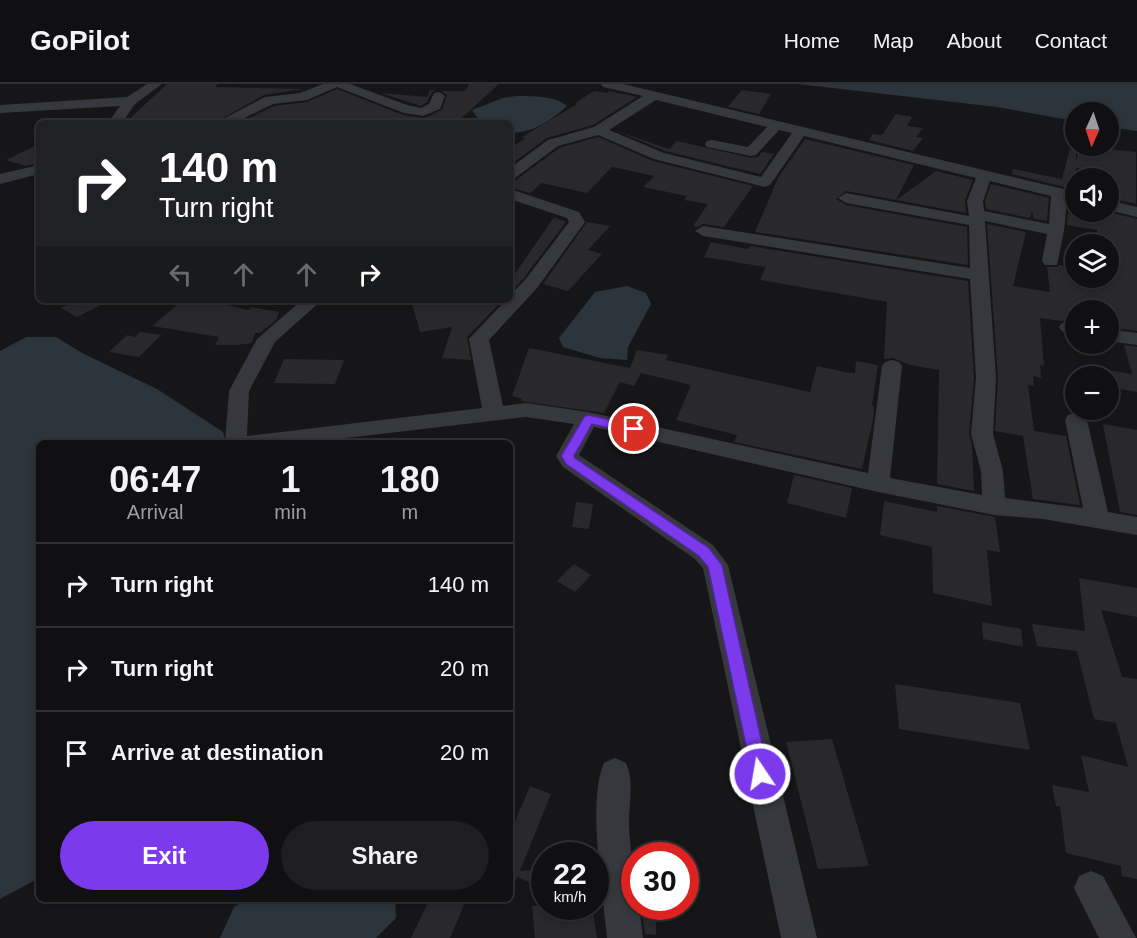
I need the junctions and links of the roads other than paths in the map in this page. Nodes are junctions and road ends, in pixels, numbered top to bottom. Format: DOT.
graph roads {
  1 [pos="156,84"];
  2 [pos="334,84"];
  3 [pos="339,84"];
  4 [pos="607,84"];
  5 [pos="654,95"];
  6 [pos="440,96"];
  7 [pos="130,101"];
  8 [pos="0,109"];
  9 [pos="118,120"];
  10 [pos="229,120"];
  11 [pos="776,125"];
  12 [pos="599,130"];
  13 [pos="800,131"];
  14 [pos="712,144"];
  15 [pos="36,170"];
  16 [pos="513,174"];
  17 [pos="985,175"];
  18 [pos="0,179"];
  19 [pos="513,195"];
  20 [pos="1065,195"];
  21 [pos="846,198"];
  22 [pos="1065,202"];
  23 [pos="1119,208"];
  24 [pos="1137,212"];
  25 [pos="977,218"];
  26 [pos="703,231"];
  27 [pos="1056,231"];
  28 [pos="1051,261"];
  29 [pos="978,275"];
  30 [pos="310,303"];
  31 [pos="1119,337"];
  32 [pos="1137,339"];
  33 [pos="892,366"];
  34 [pos="494,414"];
  35 [pos="588,419"];
  36 [pos="1076,420"];
  37 [pos="236,440"];
  38 [pos="271,440"];
  39 [pos="878,484"];
  40 [pos="994,506"];
  41 [pos="1097,519"];
  42 [pos="1137,526"];
  43 [pos="615,773"];
  44 [pos="1091,888"];
  45 [pos="625,938"];
  46 [pos="799,938"];
  47 [pos="1118,938"];
  1 -- 7 [label="street"];
  2 -- 10 [label="street"];
  3 -- 6 [label="street"];
  4 -- 5 [label="street"];
  5 -- 11 [label="street"];
  5 -- 12 [label="street"];
  7 -- 8 [label="street"];
  7 -- 9 [label="street"];
  11 -- 13 [label="street"];
  11 -- 14 [label="street"];
  12 -- 13 [label="street"];
  12 -- 16 [label="street"];
  13 -- 17 [label="street"];
  15 -- 18 [label="street"];
  17 -- 20 [label="street"];
  17 -- 25 [label="street"];
  19 -- 34 [label="street"];
  21 -- 25 [label="street"];
  22 -- 27 [label="street"];
  23 -- 24 [label="street"];
  25 -- 27 [label="street"];
  25 -- 29 [label="street"];
  26 -- 29 [label="street"];
  27 -- 28 [label="street"];
  29 -- 40 [label="street"];
  30 -- 37 [label="street"];
  31 -- 32 [label="street"];
  33 -- 39 [label="street"];
  34 -- 35 [label="street"];
  34 -- 38 [label="street"];
  35 -- 39 [label="street"];
  35 -- 46 [label="street"];
  36 -- 41 [label="street"];
  39 -- 40 [label="street"];
  40 -- 41 [label="street"];
  41 -- 42 [label="street"];
  43 -- 45 [label="street"];
  44 -- 47 [label="street"];
}
